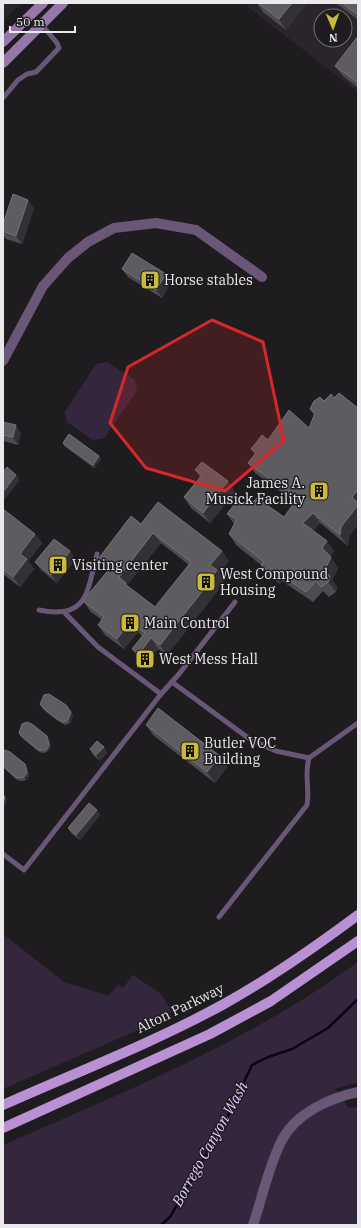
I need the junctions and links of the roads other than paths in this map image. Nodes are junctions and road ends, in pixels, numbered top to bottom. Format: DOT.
graph roads {
  1 [pos="43,3"];
  2 [pos="63,3"];
  3 [pos="42,25"];
  4 [pos="3,42"];
  5 [pos="3,63"];
  6 [pos="3,98"];
  7 [pos="262,277"];
  8 [pos="3,361"];
  9 [pos="97,554"];
  10 [pos="235,602"];
  11 [pos="39,610"];
  12 [pos="64,612"];
  13 [pos="172,682"];
  14 [pos="161,694"];
  15 [pos="358,723"];
  16 [pos="309,758"];
  17 [pos="3,854"];
  18 [pos="358,915"];
  19 [pos="219,917"];
  20 [pos="358,941"];
  21 [pos="358,1092"];
  22 [pos="3,1105"];
  23 [pos="3,1128"];
  24 [pos="253,1225"];
  1 -- 4 [label="main road"];
  2 -- 3 [label="main road"];
  3 -- 5 [label="main road"];
  3 -- 6 [label="lane"];
  7 -- 8 [label="street"];
  9 -- 12 [label="lane"];
  10 -- 13 [label="lane"];
  11 -- 12 [label="lane"];
  12 -- 14 [label="lane"];
  13 -- 14 [label="lane"];
  13 -- 16 [label="lane"];
  14 -- 17 [label="lane"];
  15 -- 16 [label="lane"];
  16 -- 19 [label="lane"];
  18 -- 22 [label="main road, Alton Parkway"];
  20 -- 23 [label="main road"];
  21 -- 24 [label="street"];
}
